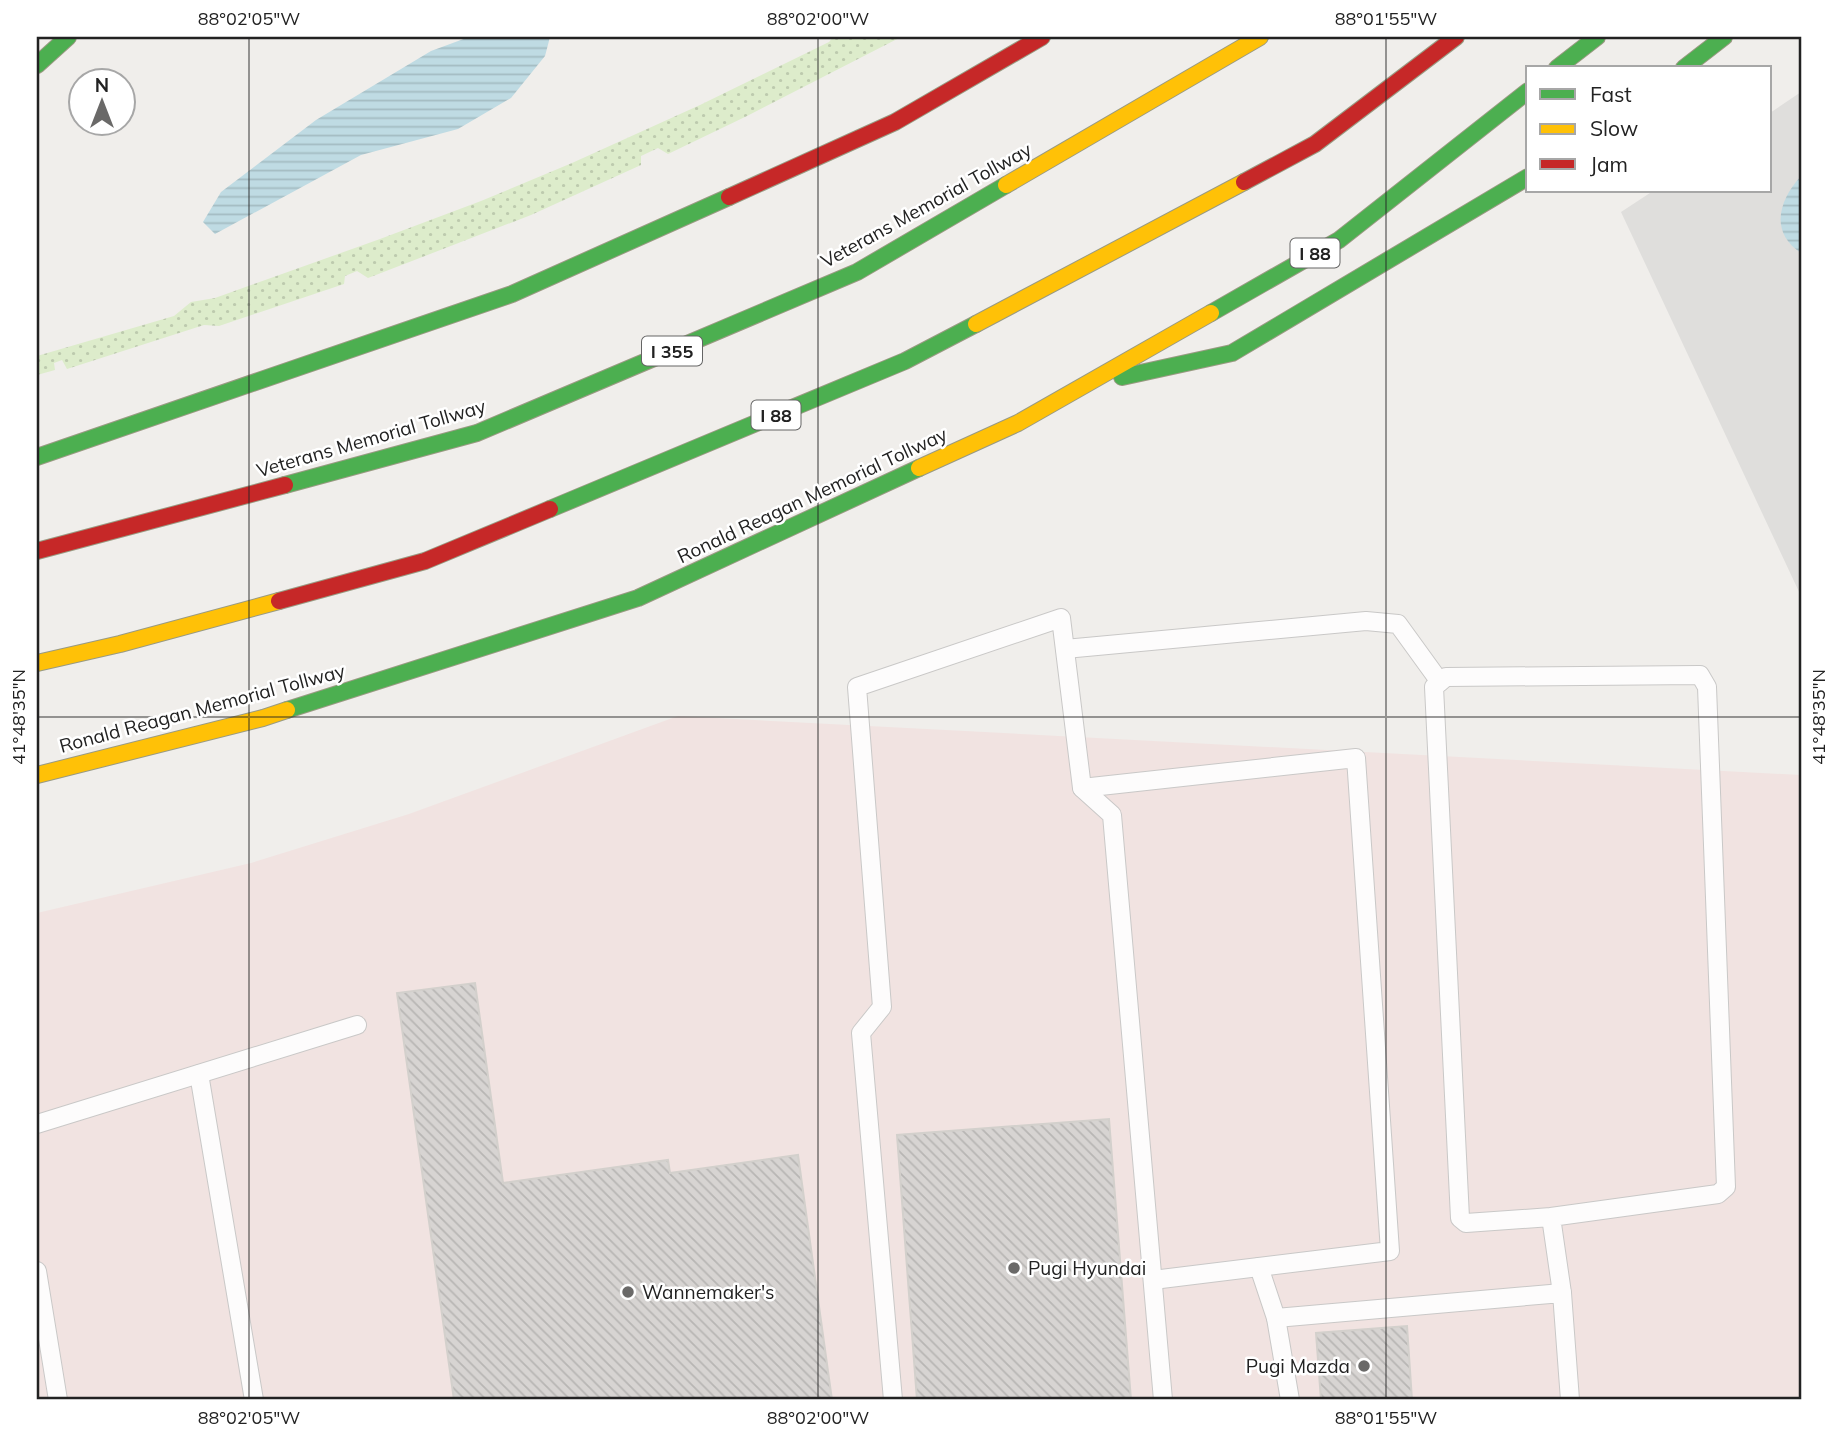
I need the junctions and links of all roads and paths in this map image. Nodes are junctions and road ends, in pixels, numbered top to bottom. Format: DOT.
graph roads {
  1 [pos="68,37"];
  2 [pos="1042,37"];
  3 [pos="1260,37"];
  4 [pos="1456,37"];
  5 [pos="1597,37"];
  6 [pos="1724,37"];
  7 [pos="37,65"];
  8 [pos="1560,66"];
  9 [pos="1687,66"];
  10 [pos="1526,93"];
  11 [pos="1526,178"];
  12 [pos="1083,386"];
  13 [pos="37,457"];
  14 [pos="37,551"];
  15 [pos="1065,649"];
  16 [pos="37,663"];
  17 [pos="1440,682"];
  18 [pos="37,775"];
  19 [pos="1082,788"];
  20 [pos="357,1025"];
  21 [pos="199,1074"];
  22 [pos="37,1124"];
  23 [pos="1551,1217"];
  24 [pos="1259,1267"];
  25 [pos="37,1271"];
  26 [pos="1153,1280"];
  27 [pos="1562,1293"];
  28 [pos="1276,1318"];
  29 [pos="58,1400"];
  30 [pos="254,1400"];
  31 [pos="893,1400"];
  32 [pos="1163,1400"];
  33 [pos="1290,1400"];
  34 [pos="1570,1400"];
  1 -- 7 [label="main road"];
  2 -- 13 [label="main road"];
  3 -- 14 [label="main road, Veterans Memorial Tollway / I 355"];
  4 -- 16 [label="main road, I 88"];
  5 -- 8 [label="main road"];
  6 -- 9 [label="main road"];
  10 -- 12 [label="main road, Ronald Reagan Memorial Tollway / I 88"];
  11 -- 12 [label="main road"];
  12 -- 18 [label="main road, Ronald Reagan Memorial Tollway / I 88"];
  15 -- 17 [label="lane"];
  15 -- 19 [label="lane"];
  15 -- 31 [label="lane"];
  17 -- 23 [label="lane"];
  17 -- 23 [label="lane"];
  19 -- 24 [label="lane"];
  19 -- 26 [label="lane"];
  20 -- 21 [label="lane"];
  21 -- 22 [label="lane"];
  21 -- 30 [label="lane"];
  23 -- 27 [label="lane"];
  24 -- 26 [label="lane"];
  24 -- 28 [label="lane"];
  25 -- 29 [label="lane"];
  26 -- 32 [label="lane"];
  27 -- 28 [label="lane"];
  27 -- 34 [label="lane"];
  28 -- 33 [label="lane"];
}
